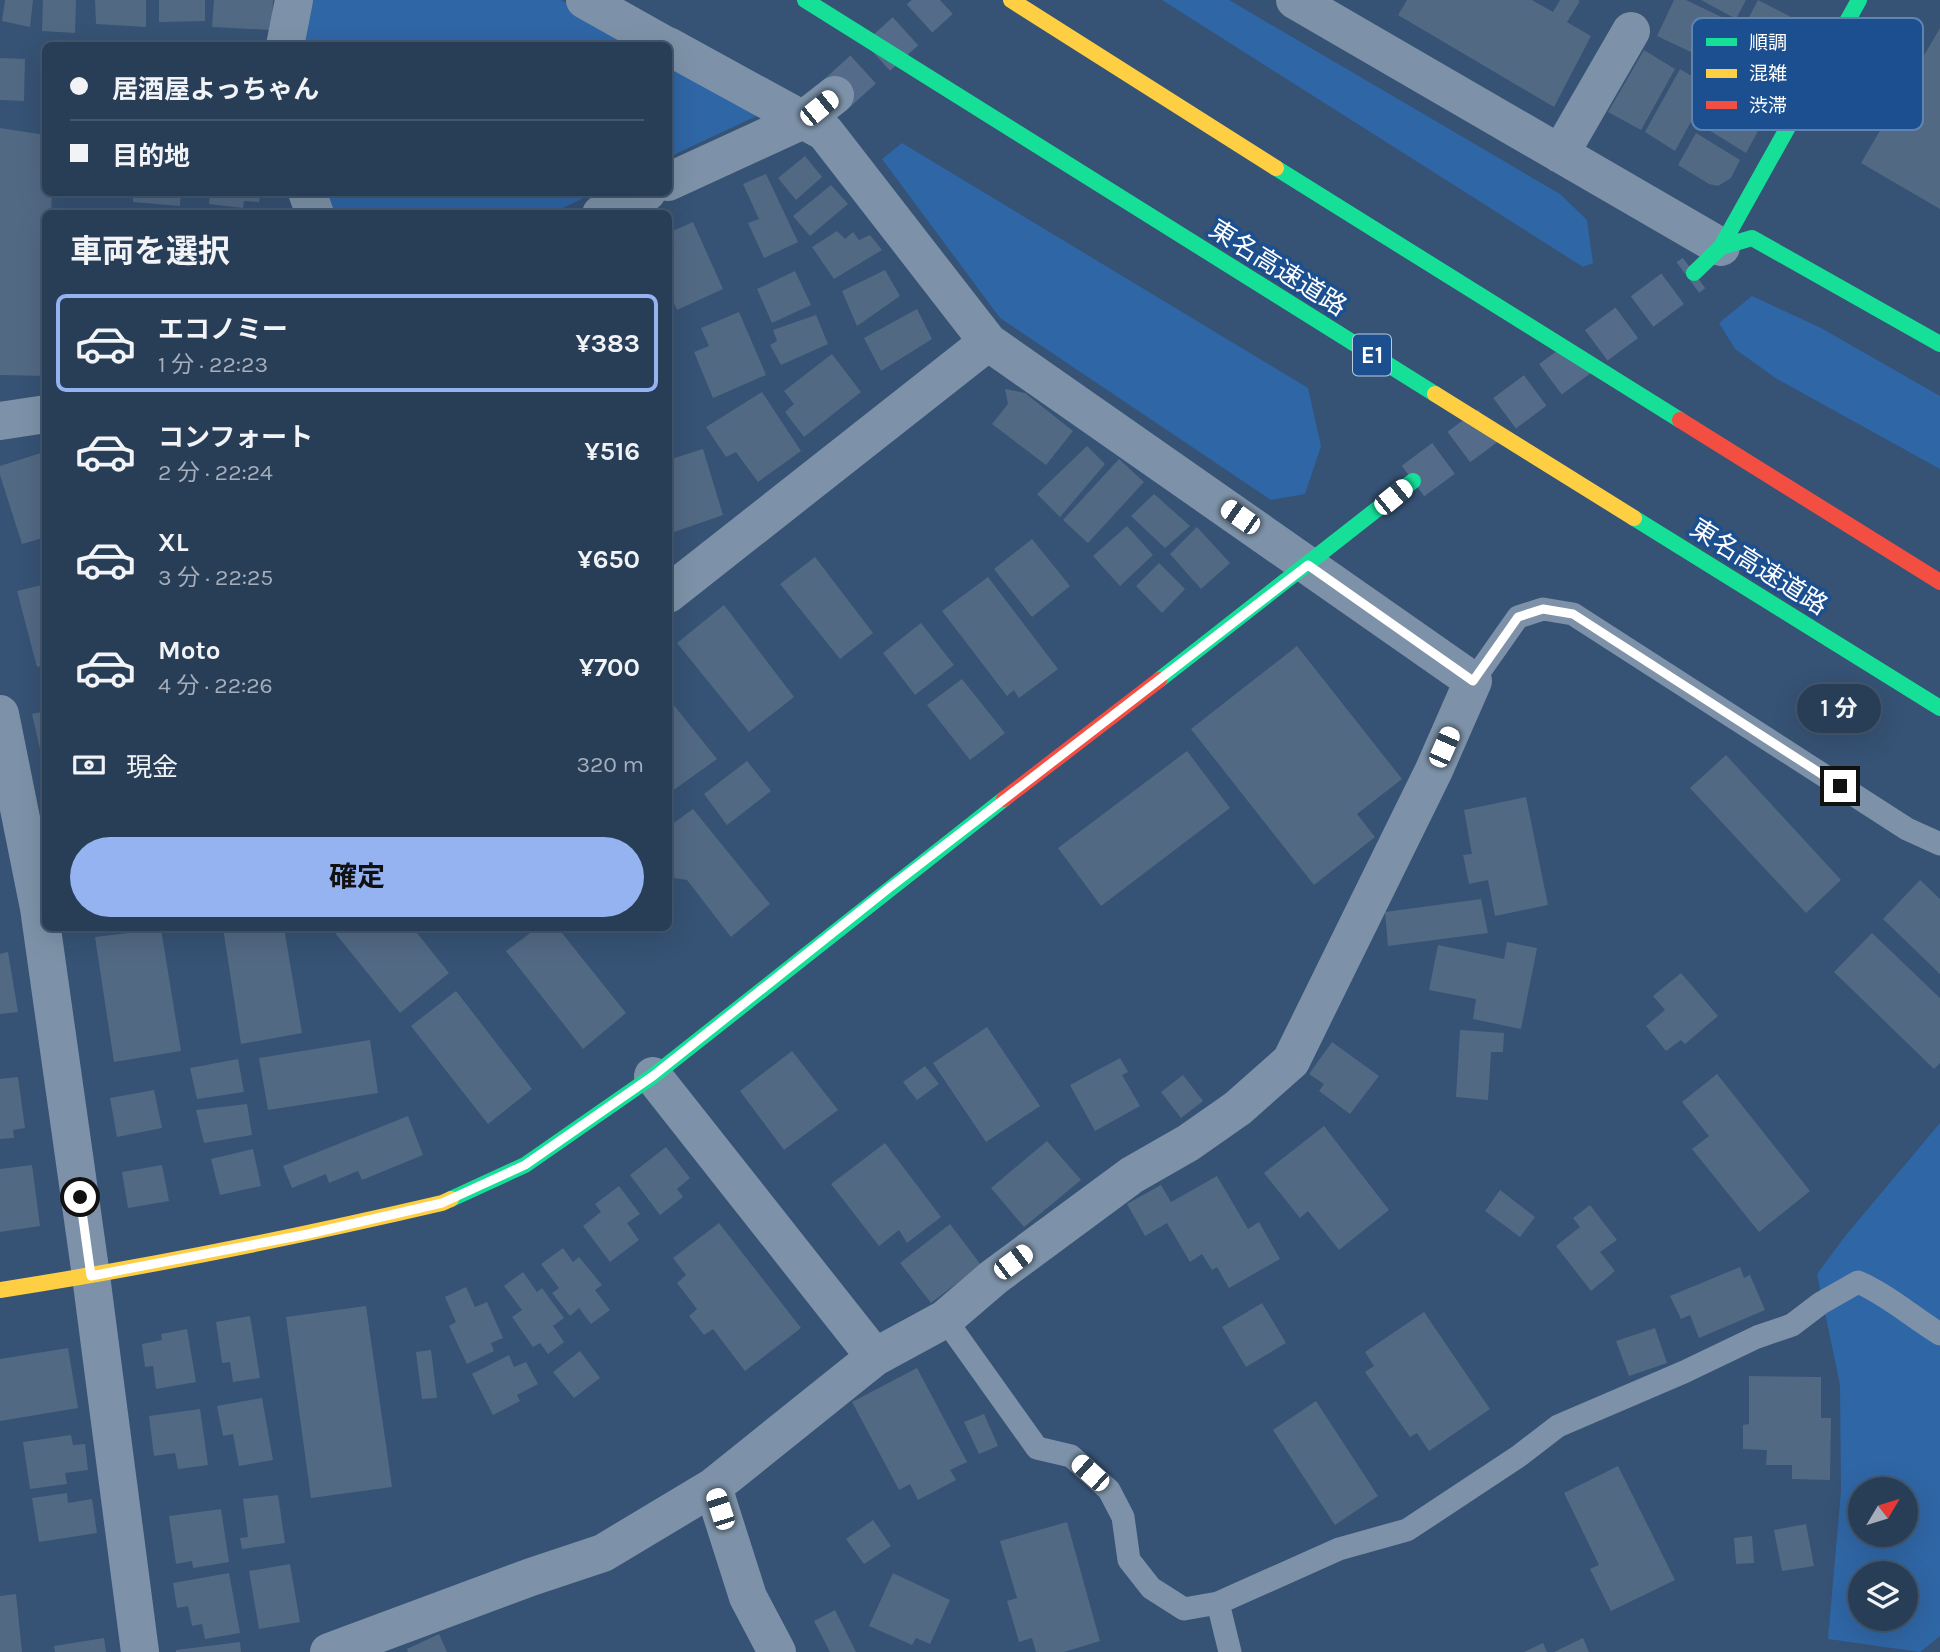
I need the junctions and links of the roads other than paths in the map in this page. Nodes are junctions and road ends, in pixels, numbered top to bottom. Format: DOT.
graph roads {
  1 [pos="295,0"];
  2 [pos="585,0"];
  3 [pos="805,0"];
  4 [pos="1011,0"];
  5 [pos="1295,0"];
  6 [pos="1858,0"];
  7 [pos="1849,18"];
  8 [pos="1630,31"];
  9 [pos="286,42"];
  10 [pos="661,42"];
  11 [pos="672,48"];
  12 [pos="835,95"];
  13 [pos="803,120"];
  14 [pos="1788,130"];
  15 [pos="1560,154"];
  16 [pos="672,180"];
  17 [pos="639,196"];
  18 [pos="609,210"];
  19 [pos="1721,247"];
  20 [pos="1694,273"];
  21 [pos="988,342"];
  22 [pos="1940,344"];
  23 [pos="42,415"];
  24 [pos="0,421"];
  25 [pos="1413,481"];
  26 [pos="1308,565"];
  27 [pos="1940,582"];
  28 [pos="672,591"];
  29 [pos="1473,681"];
  30 [pos="1940,708"];
  31 [pos="0,714"];
  32 [pos="10,805"];
  33 [pos="1940,844"];
  34 [pos="42,907"];
  35 [pos="45,931"];
  36 [pos="653,1076"];
  37 [pos="91,1276"];
  38 [pos="0,1290"];
  39 [pos="945,1319"];
  40 [pos="1940,1334"];
  41 [pos="875,1357"];
  42 [pos="713,1487"];
  43 [pos="1218,1603"];
  44 [pos="139,1652"];
  45 [pos="329,1652"];
  46 [pos="777,1652"];
  47 [pos="1230,1652"];
  1 -- 9 [label="street"];
  2 -- 10 [label="street"];
  3 -- 30 [label="main road, 東名高速道路 / E1"];
  4 -- 27 [label="main road"];
  5 -- 15 [label="street"];
  6 -- 7 [label="main road"];
  8 -- 15 [label="street"];
  11 -- 13 [label="street"];
  12 -- 13 [label="street"];
  13 -- 16 [label="street"];
  13 -- 21 [label="street"];
  14 -- 19 [label="main road"];
  15 -- 19 [label="street"];
  17 -- 18 [label="street"];
  19 -- 20 [label="main road"];
  19 -- 22 [label="main road"];
  21 -- 26 [label="street"];
  21 -- 28 [label="street"];
  23 -- 24 [label="street"];
  25 -- 26 [label="main road"];
  26 -- 29 [label="street"];
  26 -- 36 [label="main road"];
  29 -- 33 [label="lane"];
  29 -- 39 [label="street"];
  31 -- 32 [label="street"];
  32 -- 34 [label="street"];
  35 -- 37 [label="street"];
  36 -- 37 [label="main road"];
  36 -- 41 [label="street"];
  37 -- 38 [label="main road"];
  37 -- 44 [label="street"];
  39 -- 41 [label="street"];
  39 -- 43 [label="lane"];
  40 -- 43 [label="lane"];
  41 -- 42 [label="street"];
  42 -- 45 [label="street"];
  42 -- 46 [label="street"];
  43 -- 47 [label="lane"];
}
